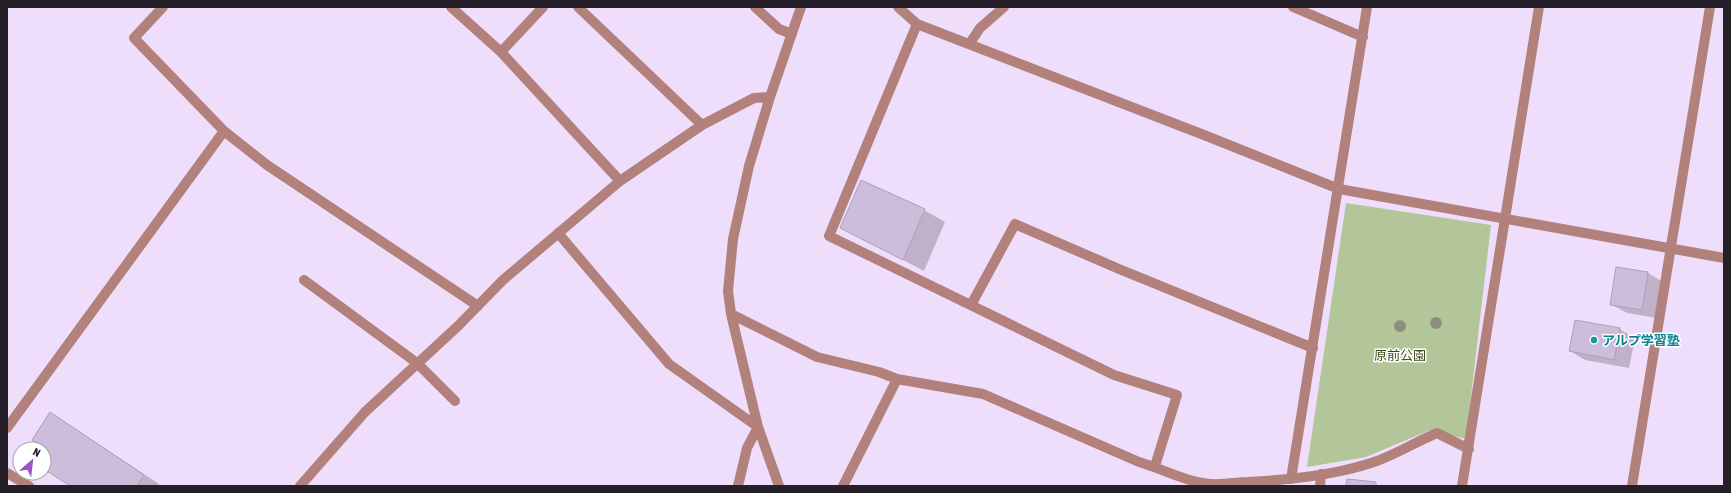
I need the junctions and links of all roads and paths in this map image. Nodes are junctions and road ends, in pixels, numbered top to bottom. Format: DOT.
graph roads {
  1 [pos="163,7"];
  2 [pos="451,7"];
  3 [pos="543,7"];
  4 [pos="578,7"];
  5 [pos="755,7"];
  6 [pos="802,7"];
  7 [pos="898,7"];
  8 [pos="1004,7"];
  9 [pos="1293,7"];
  10 [pos="1367,7"];
  11 [pos="1539,7"];
  12 [pos="1710,7"];
  13 [pos="917,24"];
  14 [pos="792,34"];
  15 [pos="1363,37"];
  16 [pos="970,43"];
  17 [pos="500,52"];
  18 [pos="770,97"];
  19 [pos="702,125"];
  20 [pos="224,131"];
  21 [pos="620,181"];
  22 [pos="1339,189"];
  23 [pos="1505,218"];
  24 [pos="558,233"];
  25 [pos="1671,249"];
  26 [pos="1724,258"];
  27 [pos="304,280"];
  28 [pos="971,305"];
  29 [pos="478,306"];
  30 [pos="731,314"];
  31 [pos="1313,348"];
  32 [pos="417,363"];
  33 [pos="897,379"];
  34 [pos="455,401"];
  35 [pos="758,427"];
  36 [pos="7,428"];
  37 [pos="1469,449"];
  38 [pos="1155,466"];
  39 [pos="7,473"];
  40 [pos="1321,474"];
  41 [pos="1291,479"];
  42 [pos="1180,482"];
  43 [pos="29,486"];
  44 [pos="300,486"];
  45 [pos="738,486"];
  46 [pos="779,486"];
  47 [pos="843,486"];
  48 [pos="1320,486"];
  49 [pos="1462,486"];
  50 [pos="1632,486"];
  1 -- 20 [label="street"];
  2 -- 17 [label="street"];
  3 -- 17 [label="street"];
  4 -- 19 [label="street"];
  5 -- 14 [label="street"];
  6 -- 14 [label="street"];
  7 -- 13 [label="street"];
  8 -- 16 [label="street"];
  9 -- 15 [label="street"];
  10 -- 15 [label="street"];
  11 -- 23 [label="street"];
  12 -- 25 [label="street"];
  13 -- 16 [label="street"];
  13 -- 28 [label="street"];
  14 -- 18 [label="street"];
  15 -- 22 [label="street"];
  16 -- 22 [label="street"];
  17 -- 21 [label="street"];
  18 -- 19 [label="street"];
  18 -- 30 [label="street"];
  19 -- 21 [label="street"];
  20 -- 29 [label="street"];
  20 -- 36 [label="street"];
  21 -- 24 [label="street"];
  22 -- 23 [label="street"];
  22 -- 31 [label="street"];
  23 -- 25 [label="street"];
  23 -- 37 [label="street"];
  24 -- 29 [label="street"];
  24 -- 35 [label="street"];
  25 -- 26 [label="street"];
  25 -- 50 [label="street"];
  27 -- 32 [label="street"];
  28 -- 31 [label="street"];
  28 -- 38 [label="street"];
  29 -- 32 [label="street"];
  30 -- 33 [label="street"];
  30 -- 35 [label="street"];
  31 -- 41 [label="street"];
  32 -- 34 [label="street"];
  32 -- 44 [label="street"];
  33 -- 38 [label="street"];
  33 -- 47 [label="street"];
  35 -- 45 [label="street"];
  35 -- 46 [label="street"];
  37 -- 40 [label="street"];
  37 -- 49 [label="street"];
  38 -- 42 [label="street"];
  39 -- 43 [label="street"];
  40 -- 41 [label="street"];
  40 -- 48 [label="street"];
  41 -- 42 [label="street"];
}
